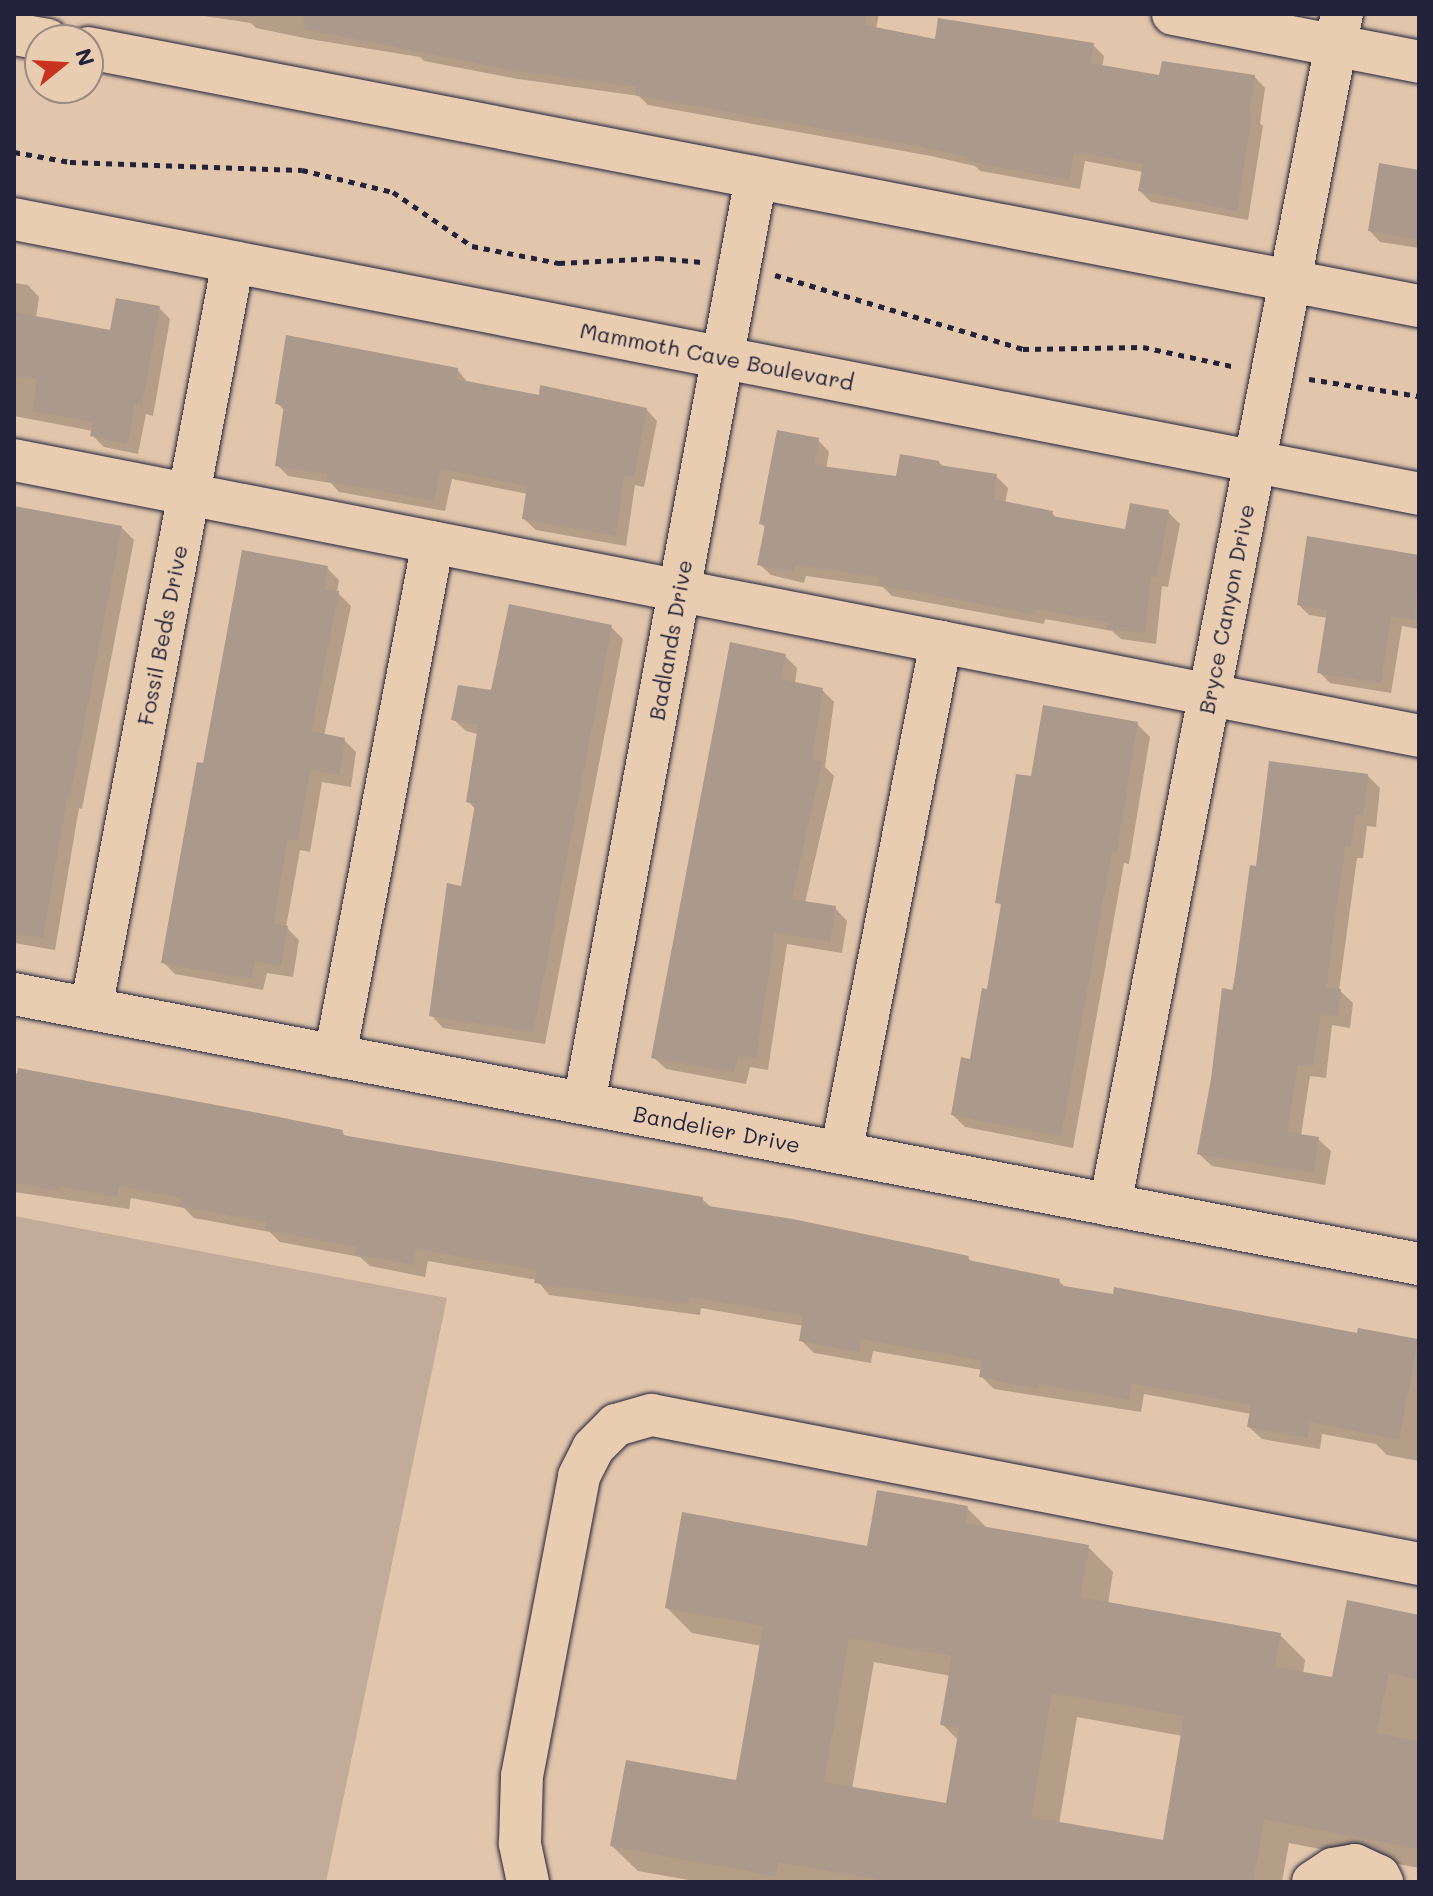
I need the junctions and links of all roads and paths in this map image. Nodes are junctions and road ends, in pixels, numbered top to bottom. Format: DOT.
graph roads {
  1 [pos="1173,14"];
  2 [pos="1339,29"];
  3 [pos="104,51"];
  4 [pos="1419,62"];
  5 [pos="14,152"];
  6 [pos="756,178"];
  7 [pos="14,219"];
  8 [pos="233,262"];
  9 [pos="712,263"];
  10 [pos="770,274"];
  11 [pos="1290,281"];
  12 [pos="1419,306"];
  13 [pos="723,357"];
  14 [pos="1240,368"];
  15 [pos="1297,377"];
  16 [pos="1419,396"];
  17 [pos="14,460"];
  18 [pos="1255,462"];
  19 [pos="189,494"];
  20 [pos="1419,494"];
  21 [pos="433,542"];
  22 [pos="680,591"];
  23 [pos="941,642"];
  24 [pos="1209,695"];
  25 [pos="1419,736"];
  26 [pos="14,994"];
  27 [pos="91,1009"];
  28 [pos="335,1056"];
  29 [pos="584,1103"];
  30 [pos="841,1153"];
  31 [pos="1110,1205"];
  32 [pos="1419,1264"];
  33 [pos="1419,1564"];
  34 [pos="528,1882"];
  35 [pos="1313,1882"];
  36 [pos="1382,1882"];
  1 -- 2 [label="street"];
  2 -- 4 [label="street"];
  2 -- 11 [label="street, Bryce Canyon Drive"];
  3 -- 6 [label="street"];
  5 -- 9 [label="path"];
  6 -- 11 [label="street"];
  6 -- 13 [label="street, Badlands Drive"];
  7 -- 8 [label="street, Mammoth Cave Boulevard"];
  8 -- 13 [label="street, Mammoth Cave Boulevard"];
  8 -- 19 [label="street, Fossil Beds Drive"];
  10 -- 14 [label="path"];
  11 -- 12 [label="street"];
  11 -- 18 [label="street, Bryce Canyon Drive"];
  13 -- 18 [label="street, Mammoth Cave Boulevard"];
  13 -- 22 [label="street, Badlands Drive"];
  15 -- 16 [label="path"];
  17 -- 19 [label="street"];
  18 -- 20 [label="street, Mammoth Cave Boulevard"];
  18 -- 24 [label="street, Bryce Canyon Drive"];
  19 -- 21 [label="street"];
  19 -- 27 [label="street, Fossil Beds Drive"];
  21 -- 22 [label="street"];
  21 -- 28 [label="street"];
  22 -- 23 [label="street"];
  22 -- 29 [label="street, Badlands Drive"];
  23 -- 24 [label="street"];
  23 -- 30 [label="street"];
  24 -- 25 [label="street"];
  24 -- 31 [label="street, Bryce Canyon Drive"];
  26 -- 27 [label="street, Bandelier Drive"];
  27 -- 28 [label="street, Bandelier Drive"];
  28 -- 29 [label="street, Bandelier Drive"];
  29 -- 30 [label="street, Bandelier Drive"];
  30 -- 31 [label="street, Bandelier Drive"];
  31 -- 32 [label="street, Bandelier Drive"];
  33 -- 34 [label="street"];
  35 -- 36 [label="street"];
}
